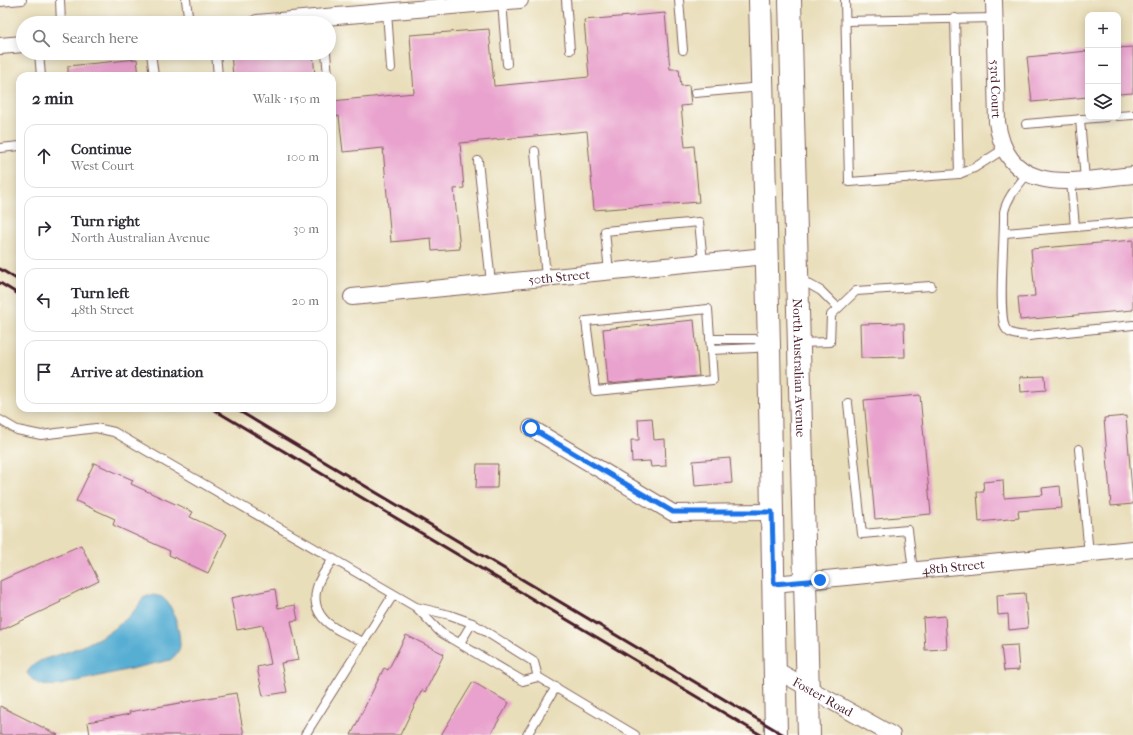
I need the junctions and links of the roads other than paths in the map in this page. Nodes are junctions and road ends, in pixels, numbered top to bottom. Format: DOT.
graph roads {
  1 [pos="22,0"];
  2 [pos="60,0"];
  3 [pos="186,0"];
  4 [pos="520,0"];
  5 [pos="566,0"];
  6 [pos="679,0"];
  7 [pos="760,0"];
  8 [pos="790,0"];
  9 [pos="846,0"];
  10 [pos="994,0"];
  11 [pos="0,2"];
  12 [pos="502,2"];
  13 [pos="394,7"];
  14 [pos="61,16"];
  15 [pos="188,16"];
  16 [pos="336,18"];
  17 [pos="954,18"];
  18 [pos="994,18"];
  19 [pos="846,21"];
  20 [pos="16,45"];
  21 [pos="0,46"];
  22 [pos="570,50"];
  23 [pos="683,50"];
  24 [pos="40,60"];
  25 [pos="152,60"];
  26 [pos="217,60"];
  27 [pos="327,60"];
  28 [pos="507,64"];
  29 [pos="391,68"];
  30 [pos="41,72"];
  31 [pos="153,72"];
  32 [pos="218,72"];
  33 [pos="328,72"];
  34 [pos="762,87"];
  35 [pos="695,93"];
  36 [pos="1133,115"];
  37 [pos="1121,116"];
  38 [pos="1080,119"];
  39 [pos="1085,119"];
  40 [pos="1026,124"];
  41 [pos="16,146"];
  42 [pos="0,148"];
  43 [pos="1004,148"];
  44 [pos="535,151"];
  45 [pos="478,161"];
  46 [pos="1025,171"];
  47 [pos="959,174"];
  48 [pos="1133,176"];
  49 [pos="1078,180"];
  50 [pos="1133,222"];
  51 [pos="1074,227"];
  52 [pos="1005,233"];
  53 [pos="766,256"];
  54 [pos="703,262"];
  55 [pos="609,272"];
  56 [pos="798,277"];
  57 [pos="546,278"];
  58 [pos="491,283"];
  59 [pos="931,286"];
  60 [pos="352,297"];
  61 [pos="838,308"];
  62 [pos="1133,326"];
  63 [pos="710,339"];
  64 [pos="799,343"];
  65 [pos="769,346"];
  66 [pos="711,350"];
  67 [pos="848,403"];
  68 [pos="0,420"];
  69 [pos="531,428"];
  70 [pos="1079,449"];
  71 [pos="772,512"];
  72 [pos="1133,549"];
  73 [pos="1089,554"];
  74 [pos="333,559"];
  75 [pos="913,570"];
  76 [pos="805,581"];
  77 [pos="774,584"];
  78 [pos="394,595"];
  79 [pos="416,607"];
  80 [pos="472,623"];
  81 [pos="364,642"];
  82 [pos="460,643"];
  83 [pos="776,670"];
  84 [pos="538,677"];
  85 [pos="556,687"];
  86 [pos="807,688"];
  87 [pos="305,735"];
  88 [pos="527,735"];
  89 [pos="635,735"];
  90 [pos="776,735"];
  91 [pos="809,735"];
  92 [pos="892,735"];
  1 -- 11 [label="lane"];
  2 -- 14 [label="lane"];
  3 -- 15 [label="lane"];
  4 -- 12 [label="street"];
  5 -- 22 [label="lane"];
  6 -- 23 [label="lane"];
  7 -- 34 [label="main road"];
  8 -- 56 [label="main road, North Australian Avenue"];
  9 -- 19 [label="lane"];
  10 -- 18 [label="street, 53rd Court"];
  12 -- 13 [label="street"];
  12 -- 28 [label="lane"];
  13 -- 16 [label="street"];
  13 -- 29 [label="lane"];
  17 -- 18 [label="lane"];
  17 -- 19 [label="lane"];
  17 -- 47 [label="lane"];
  18 -- 43 [label="street, 53rd Court"];
  19 -- 47 [label="lane"];
  20 -- 21 [label="street"];
  24 -- 30 [label="lane"];
  25 -- 31 [label="lane"];
  26 -- 32 [label="lane"];
  27 -- 33 [label="lane"];
  34 -- 35 [label="lane"];
  34 -- 53 [label="main road"];
  36 -- 37 [label="lane"];
  38 -- 39 [label="lane"];
  38 -- 40 [label="lane"];
  38 -- 49 [label="lane"];
  41 -- 42 [label="lane"];
  43 -- 46 [label="street, 53rd Court"];
  43 -- 47 [label="lane"];
  44 -- 57 [label="lane"];
  45 -- 58 [label="lane"];
  46 -- 49 [label="street"];
  46 -- 52 [label="lane"];
  48 -- 49 [label="street"];
  49 -- 51 [label="lane"];
  50 -- 51 [label="lane"];
  51 -- 52 [label="lane"];
  52 -- 62 [label="lane"];
  53 -- 54 [label="street, 50th Street"];
  53 -- 65 [label="main road"];
  54 -- 55 [label="street, 50th Street"];
  54 -- 55 [label="lane"];
  55 -- 57 [label="street, 50th Street"];
  56 -- 61 [label="lane"];
  56 -- 64 [label="main road, North Australian Avenue"];
  57 -- 58 [label="street, 50th Street"];
  58 -- 60 [label="street, 50th Street"];
  59 -- 61 [label="lane"];
  61 -- 64 [label="lane"];
  63 -- 65 [label="lane"];
  63 -- 66 [label="lane"];
  63 -- 66 [label="lane"];
  64 -- 65 [label="main road"];
  64 -- 76 [label="main road, North Australian Avenue"];
  65 -- 66 [label="lane"];
  65 -- 71 [label="main road"];
  67 -- 75 [label="lane"];
  68 -- 74 [label="lane"];
  69 -- 71 [label="street"];
  70 -- 73 [label="lane"];
  71 -- 77 [label="main road"];
  72 -- 73 [label="street, 48th Street"];
  73 -- 75 [label="street, 48th Street"];
  74 -- 78 [label="lane"];
  74 -- 81 [label="lane"];
  75 -- 76 [label="street, 48th Street"];
  76 -- 77 [label="street, 48th Street"];
  76 -- 86 [label="main road, North Australian Avenue"];
  77 -- 83 [label="main road"];
  78 -- 79 [label="lane"];
  78 -- 81 [label="lane"];
  79 -- 80 [label="lane"];
  79 -- 82 [label="lane"];
  80 -- 82 [label="lane"];
  80 -- 84 [label="lane"];
  81 -- 87 [label="lane"];
  82 -- 84 [label="lane"];
  83 -- 86 [label="street, Foster Road"];
  83 -- 90 [label="main road"];
  84 -- 85 [label="lane"];
  85 -- 88 [label="lane"];
  85 -- 89 [label="lane"];
  86 -- 91 [label="main road, North Australian Avenue"];
  86 -- 92 [label="street, Foster Road"];
}
